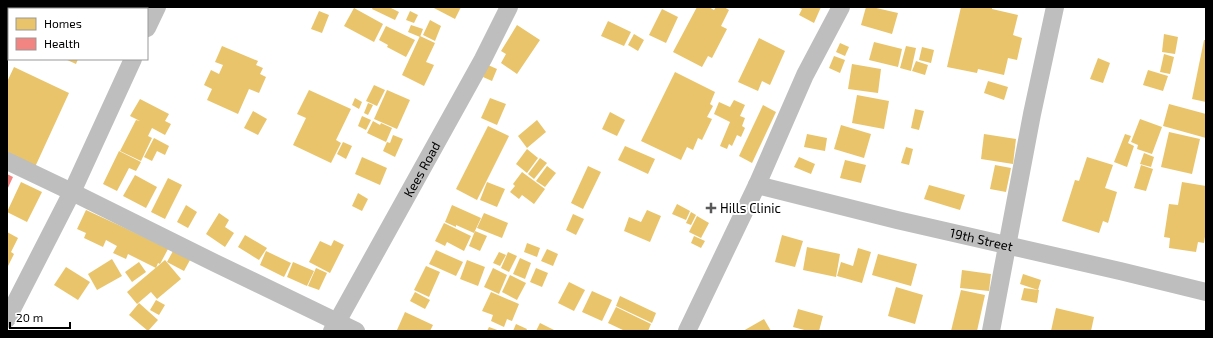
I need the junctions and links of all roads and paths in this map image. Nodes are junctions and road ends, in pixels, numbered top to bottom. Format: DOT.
graph roads {
  1 [pos="157,7"];
  2 [pos="509,7"];
  3 [pos="841,7"];
  4 [pos="1055,7"];
  5 [pos="148,26"];
  6 [pos="133,60"];
  7 [pos="7,162"];
  8 [pos="757,185"];
  9 [pos="72,192"];
  10 [pos="1007,246"];
  11 [pos="1206,292"];
  12 [pos="7,320"];
  13 [pos="335,327"];
  14 [pos="356,331"];
  15 [pos="687,331"];
  16 [pos="991,331"];
  1 -- 5 [label="street"];
  2 -- 13 [label="street, Kees Road"];
  3 -- 8 [label="street"];
  4 -- 10 [label="street"];
  6 -- 9 [label="street"];
  7 -- 9 [label="street"];
  8 -- 10 [label="street, 19th Street"];
  8 -- 15 [label="street"];
  9 -- 12 [label="street"];
  9 -- 13 [label="street"];
  10 -- 11 [label="street, 19th Street"];
  10 -- 16 [label="street"];
  13 -- 14 [label="street"];
}
